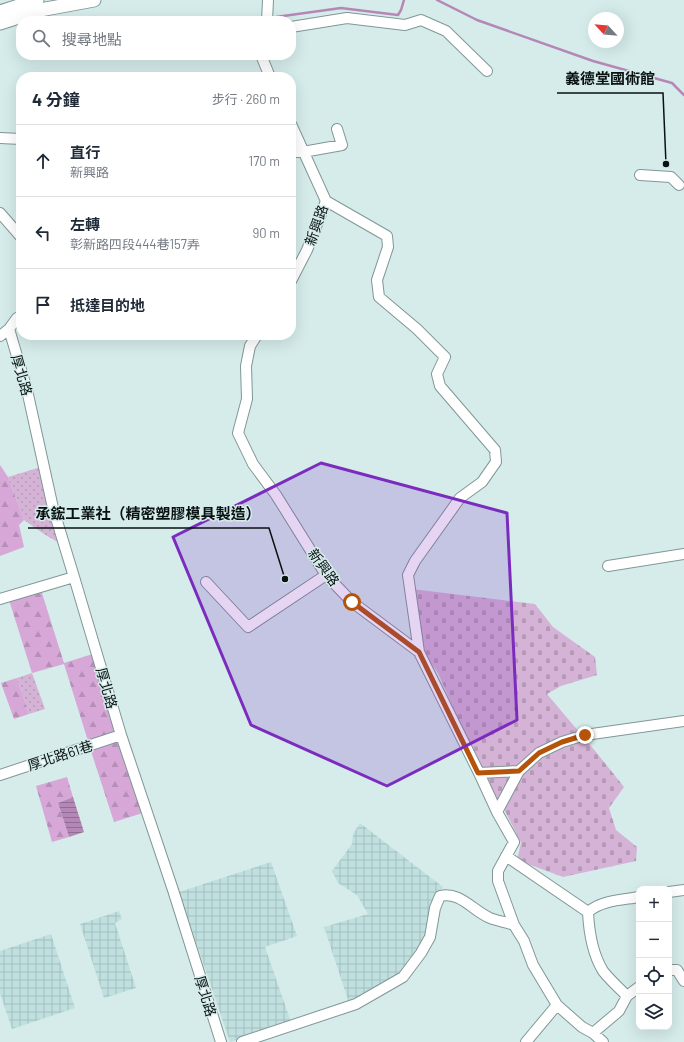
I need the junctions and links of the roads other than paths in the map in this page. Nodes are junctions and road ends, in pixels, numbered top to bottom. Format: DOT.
graph roads {
  1 [pos="37,0"];
  2 [pos="94,0"];
  3 [pos="268,0"];
  4 [pos="0,12"];
  5 [pos="22,16"];
  6 [pos="267,16"];
  7 [pos="16,18"];
  8 [pos="0,23"];
  9 [pos="296,26"];
  10 [pos="263,60"];
  11 [pos="487,71"];
  12 [pos="268,72"];
  13 [pos="337,129"];
  14 [pos="296,136"];
  15 [pos="0,138"];
  16 [pos="16,139"];
  17 [pos="296,152"];
  18 [pos="303,152"];
  19 [pos="640,175"];
  20 [pos="679,184"];
  21 [pos="326,201"];
  22 [pos="0,213"];
  23 [pos="16,231"];
  24 [pos="296,271"];
  25 [pos="16,319"];
  26 [pos="9,329"];
  27 [pos="0,336"];
  28 [pos="254,340"];
  29 [pos="684,554"];
  30 [pos="608,566"];
  31 [pos="326,575"];
  32 [pos="74,577"];
  33 [pos="206,582"];
  34 [pos="0,599"];
  35 [pos="419,652"];
  36 [pos="684,721"];
  37 [pos="120,736"];
  38 [pos="519,771"];
  39 [pos="478,773"];
  40 [pos="0,775"];
  41 [pos="497,812"];
  42 [pos="506,856"];
  43 [pos="684,890"];
  44 [pos="672,892"];
  45 [pos="636,897"];
  46 [pos="588,912"];
  47 [pos="514,925"];
  48 [pos="672,970"];
  49 [pos="684,981"];
  50 [pos="636,989"];
  51 [pos="627,996"];
  52 [pos="557,1005"];
  53 [pos="593,1033"];
  54 [pos="221,1042"];
  55 [pos="242,1042"];
  56 [pos="526,1042"];
  57 [pos="603,1042"];
  1 -- 4 [label="street"];
  2 -- 5 [label="street"];
  3 -- 6 [label="street"];
  7 -- 8 [label="street"];
  9 -- 11 [label="street"];
  10 -- 12 [label="street"];
  13 -- 18 [label="street"];
  14 -- 18 [label="street, 新興路"];
  15 -- 16 [label="street"];
  17 -- 18 [label="street"];
  18 -- 21 [label="street, 新興路"];
  19 -- 20 [label="street"];
  21 -- 24 [label="street, 新興路"];
  21 -- 35 [label="street"];
  22 -- 23 [label="street"];
  25 -- 26 [label="street"];
  26 -- 27 [label="street"];
  26 -- 32 [label="street, 厚北路"];
  28 -- 31 [label="street, 新興路"];
  29 -- 30 [label="street"];
  31 -- 33 [label="street"];
  31 -- 35 [label="street, 新興路"];
  32 -- 34 [label="street"];
  32 -- 37 [label="street, 厚北路"];
  35 -- 39 [label="street, 新興路"];
  36 -- 38 [label="street"];
  37 -- 40 [label="street, 厚北路61巷"];
  37 -- 54 [label="street, 厚北路"];
  38 -- 39 [label="street"];
  38 -- 41 [label="street"];
  39 -- 41 [label="street, 新興路"];
  41 -- 42 [label="street, 新興路"];
  42 -- 46 [label="street"];
  42 -- 47 [label="street"];
  43 -- 44 [label="street"];
  45 -- 46 [label="street"];
  46 -- 51 [label="street"];
  47 -- 52 [label="street"];
  47 -- 55 [label="street"];
  48 -- 49 [label="street"];
  50 -- 51 [label="street"];
  51 -- 53 [label="street"];
  52 -- 53 [label="street"];
  52 -- 56 [label="street"];
  53 -- 57 [label="street"];
}
